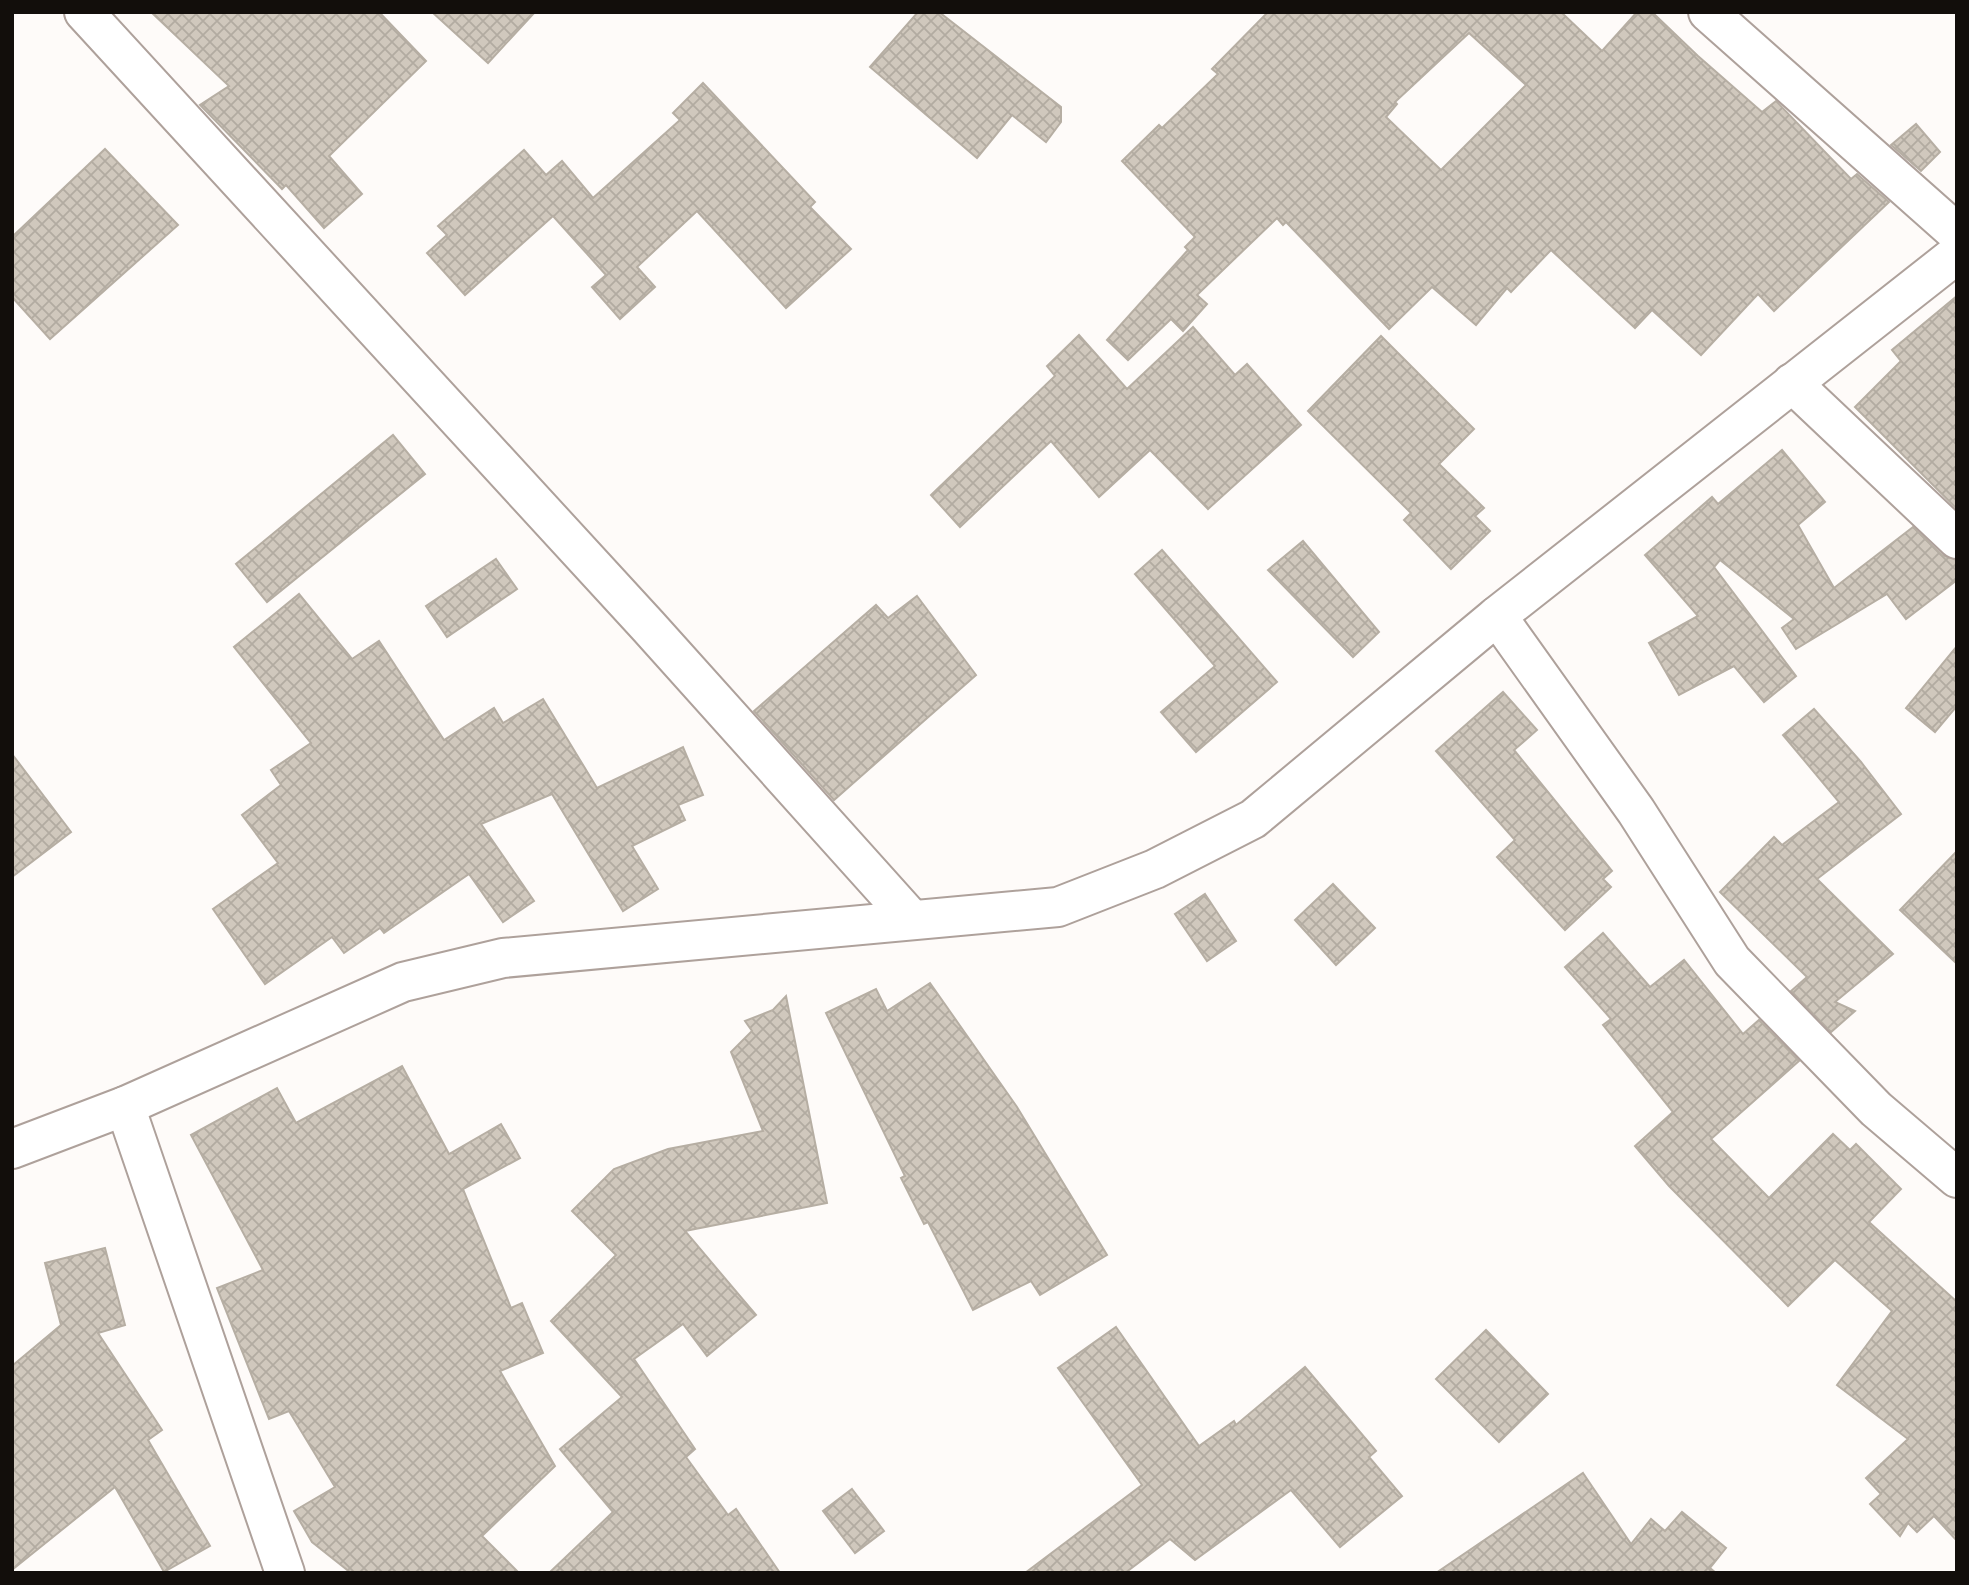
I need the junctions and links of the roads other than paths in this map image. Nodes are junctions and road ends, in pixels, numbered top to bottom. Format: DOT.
graph roads {
  1 [pos="84,12"];
  2 [pos="1709,12"];
  3 [pos="1957,233"];
  4 [pos="1957,254"];
  5 [pos="1792,383"];
  6 [pos="1957,539"];
  7 [pos="1497,616"];
  8 [pos="912,920"];
  9 [pos="124,1106"];
  10 [pos="12,1149"];
  11 [pos="1957,1178"];
  12 [pos="285,1573"];
  1 -- 8 [label="street"];
  2 -- 3 [label="street"];
  4 -- 5 [label="street"];
  5 -- 6 [label="street"];
  5 -- 7 [label="street"];
  7 -- 8 [label="street"];
  7 -- 11 [label="street"];
  8 -- 9 [label="street"];
  9 -- 10 [label="street"];
  9 -- 12 [label="street"];
}
